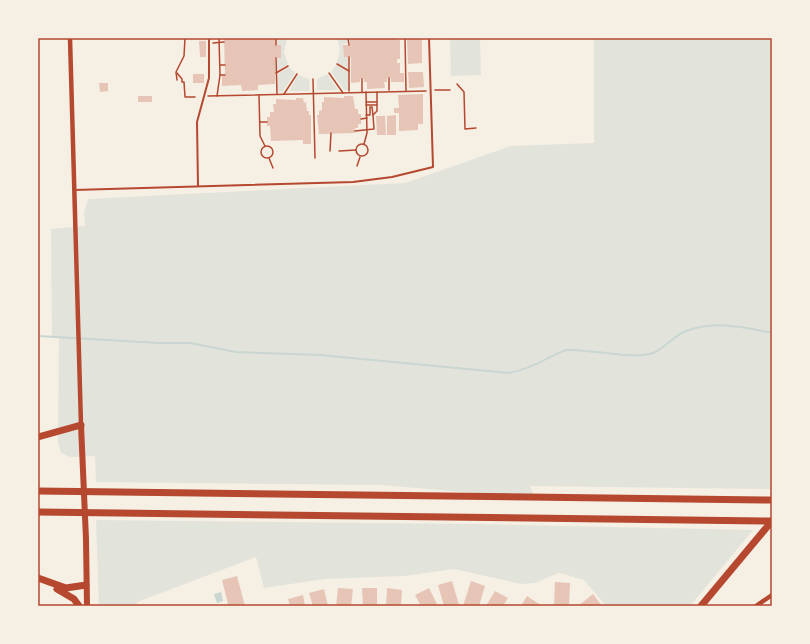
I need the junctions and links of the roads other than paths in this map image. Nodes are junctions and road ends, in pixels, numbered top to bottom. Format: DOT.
graph roads {
  1 [pos="70,38"];
  2 [pos="209,38"];
  3 [pos="429,38"];
  4 [pos="198,186"];
  5 [pos="73,190"];
  6 [pos="81,425"];
  7 [pos="38,437"];
  8 [pos="38,491"];
  9 [pos="772,500"];
  10 [pos="38,512"];
  11 [pos="772,521"];
  12 [pos="38,578"];
  13 [pos="38,581"];
  14 [pos="86,585"];
  15 [pos="772,595"];
  16 [pos="79,606"];
  17 [pos="86,606"];
  18 [pos="701,606"];
  19 [pos="756,606"];
  1 -- 5 [label="street"];
  2 -- 4 [label="lane"];
  3 -- 4 [label="lane"];
  4 -- 5 [label="lane"];
  5 -- 6 [label="street"];
  6 -- 7 [label="highway"];
  6 -- 14 [label="main road"];
  8 -- 9 [label="highway"];
  10 -- 11 [label="highway"];
  11 -- 18 [label="highway"];
  12 -- 14 [label="highway"];
  13 -- 16 [label="highway"];
  14 -- 17 [label="main road"];
  15 -- 19 [label="street"];
}
